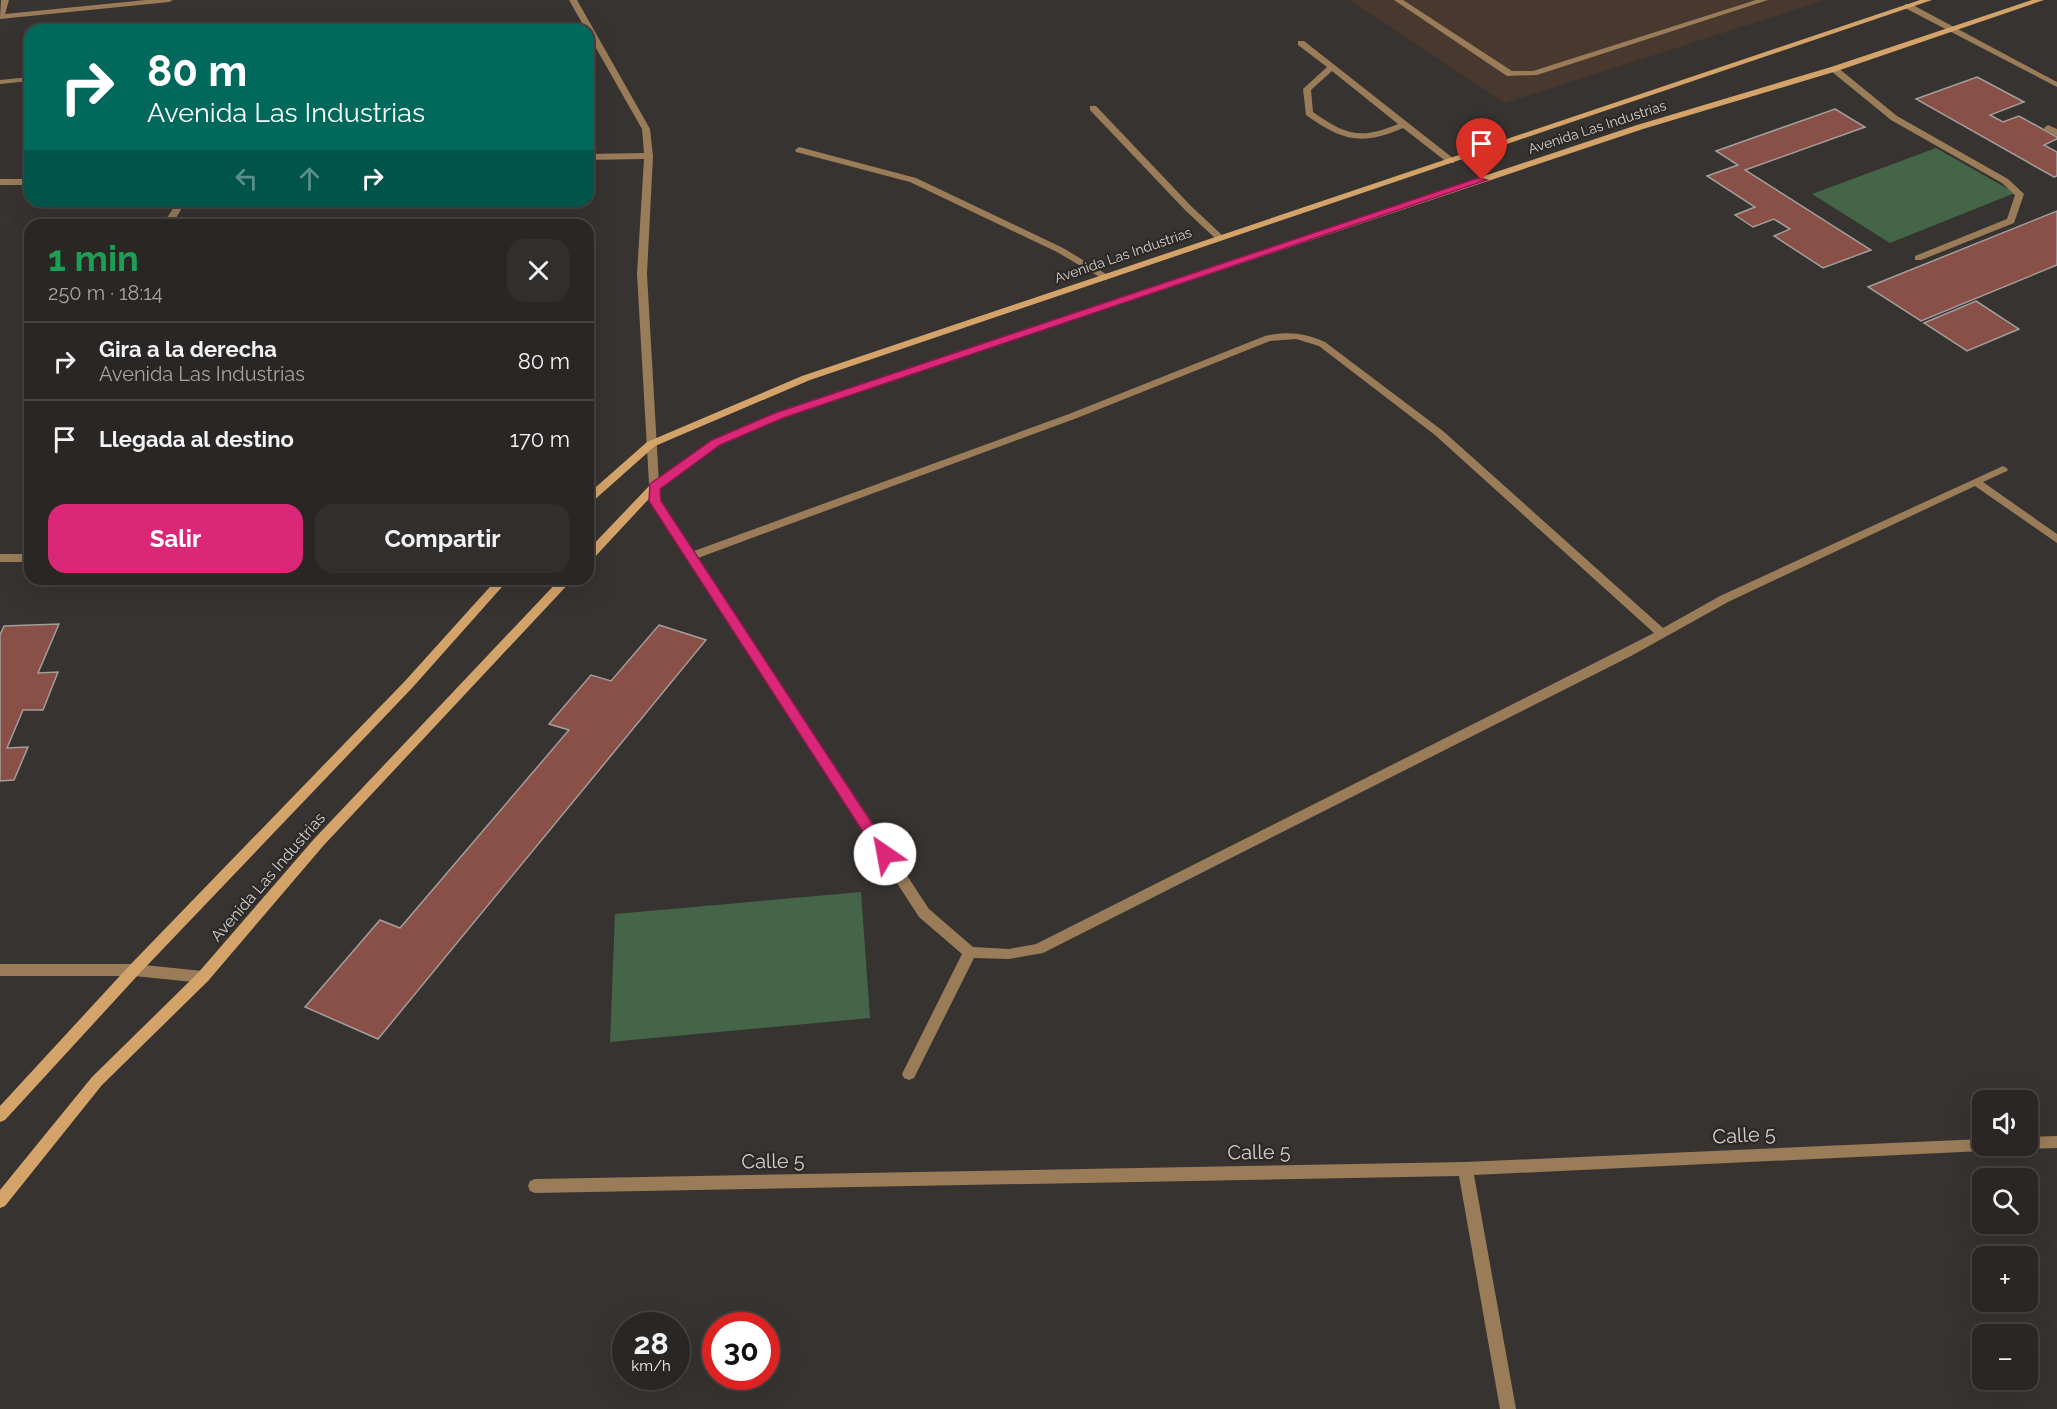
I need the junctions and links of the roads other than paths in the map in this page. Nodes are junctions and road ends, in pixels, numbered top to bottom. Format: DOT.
graph roads {
  1 [pos="5,0"];
  2 [pos="169,0"];
  3 [pos="573,0"];
  4 [pos="1398,0"];
  5 [pos="1764,0"];
  6 [pos="1928,0"];
  7 [pos="2040,0"];
  8 [pos="1908,6"];
  9 [pos="0,17"];
  10 [pos="587,24"];
  11 [pos="1953,30"];
  12 [pos="594,37"];
  13 [pos="1301,43"];
  14 [pos="1332,67"];
  15 [pos="1834,69"];
  16 [pos="24,80"];
  17 [pos="0,82"];
  18 [pos="2057,85"];
  19 [pos="1093,108"];
  20 [pos="1405,124"];
  21 [pos="799,150"];
  22 [pos="650,156"];
  23 [pos="594,157"];
  24 [pos="1451,160"];
  25 [pos="0,182"];
  26 [pos="24,182"];
  27 [pos="1220,238"];
  28 [pos="1918,258"];
  29 [pos="1106,277"];
  30 [pos="651,444"];
  31 [pos="2003,470"];
  32 [pos="1977,483"];
  33 [pos="654,487"];
  34 [pos="594,495"];
  35 [pos="2057,539"];
  36 [pos="594,551"];
  37 [pos="692,556"];
  38 [pos="0,558"];
  39 [pos="24,558"];
  40 [pos="498,585"];
  41 [pos="561,585"];
  42 [pos="1662,634"];
  43 [pos="970,952"];
  44 [pos="0,970"];
  45 [pos="134,970"];
  46 [pos="203,977"];
  47 [pos="909,1074"];
  48 [pos="0,1116"];
  49 [pos="2057,1142"];
  50 [pos="2038,1143"];
  51 [pos="1972,1146"];
  52 [pos="1465,1169"];
  53 [pos="535,1186"];
  54 [pos="0,1201"];
  55 [pos="1508,1409"];
  1 -- 9 [label="street"];
  2 -- 9 [label="street"];
  3 -- 10 [label="street"];
  4 -- 5 [label="street"];
  6 -- 8 [label="street, Avenida Las Industrias"];
  7 -- 11 [label="street, Avenida Las Industrias"];
  8 -- 11 [label="street"];
  8 -- 24 [label="street, Avenida Las Industrias"];
  11 -- 15 [label="street, Avenida Las Industrias"];
  11 -- 18 [label="street"];
  12 -- 22 [label="street"];
  13 -- 14 [label="street"];
  14 -- 20 [label="street"];
  14 -- 20 [label="street"];
  15 -- 28 [label="street"];
  15 -- 33 [label="street, Avenida Las Industrias"];
  16 -- 17 [label="street"];
  19 -- 27 [label="street"];
  20 -- 24 [label="street"];
  21 -- 29 [label="street"];
  22 -- 23 [label="street"];
  22 -- 30 [label="street"];
  24 -- 27 [label="street, Avenida Las Industrias"];
  25 -- 26 [label="street"];
  27 -- 29 [label="street, Avenida Las Industrias"];
  29 -- 30 [label="street, Avenida Las Industrias"];
  30 -- 33 [label="street"];
  30 -- 34 [label="street, Avenida Las Industrias"];
  31 -- 32 [label="street"];
  32 -- 35 [label="street"];
  32 -- 42 [label="street"];
  33 -- 36 [label="street, Avenida Las Industrias"];
  33 -- 37 [label="street"];
  37 -- 42 [label="street"];
  37 -- 43 [label="street"];
  38 -- 39 [label="street"];
  40 -- 45 [label="street, Avenida Las Industrias"];
  41 -- 46 [label="street, Avenida Las Industrias"];
  42 -- 43 [label="street"];
  43 -- 47 [label="street"];
  44 -- 45 [label="street"];
  45 -- 46 [label="street"];
  45 -- 48 [label="street, Avenida Las Industrias"];
  46 -- 54 [label="street, Avenida Las Industrias"];
  49 -- 50 [label="street"];
  51 -- 52 [label="street, Calle 5"];
  52 -- 53 [label="street, Calle 5"];
  52 -- 55 [label="street"];
}
